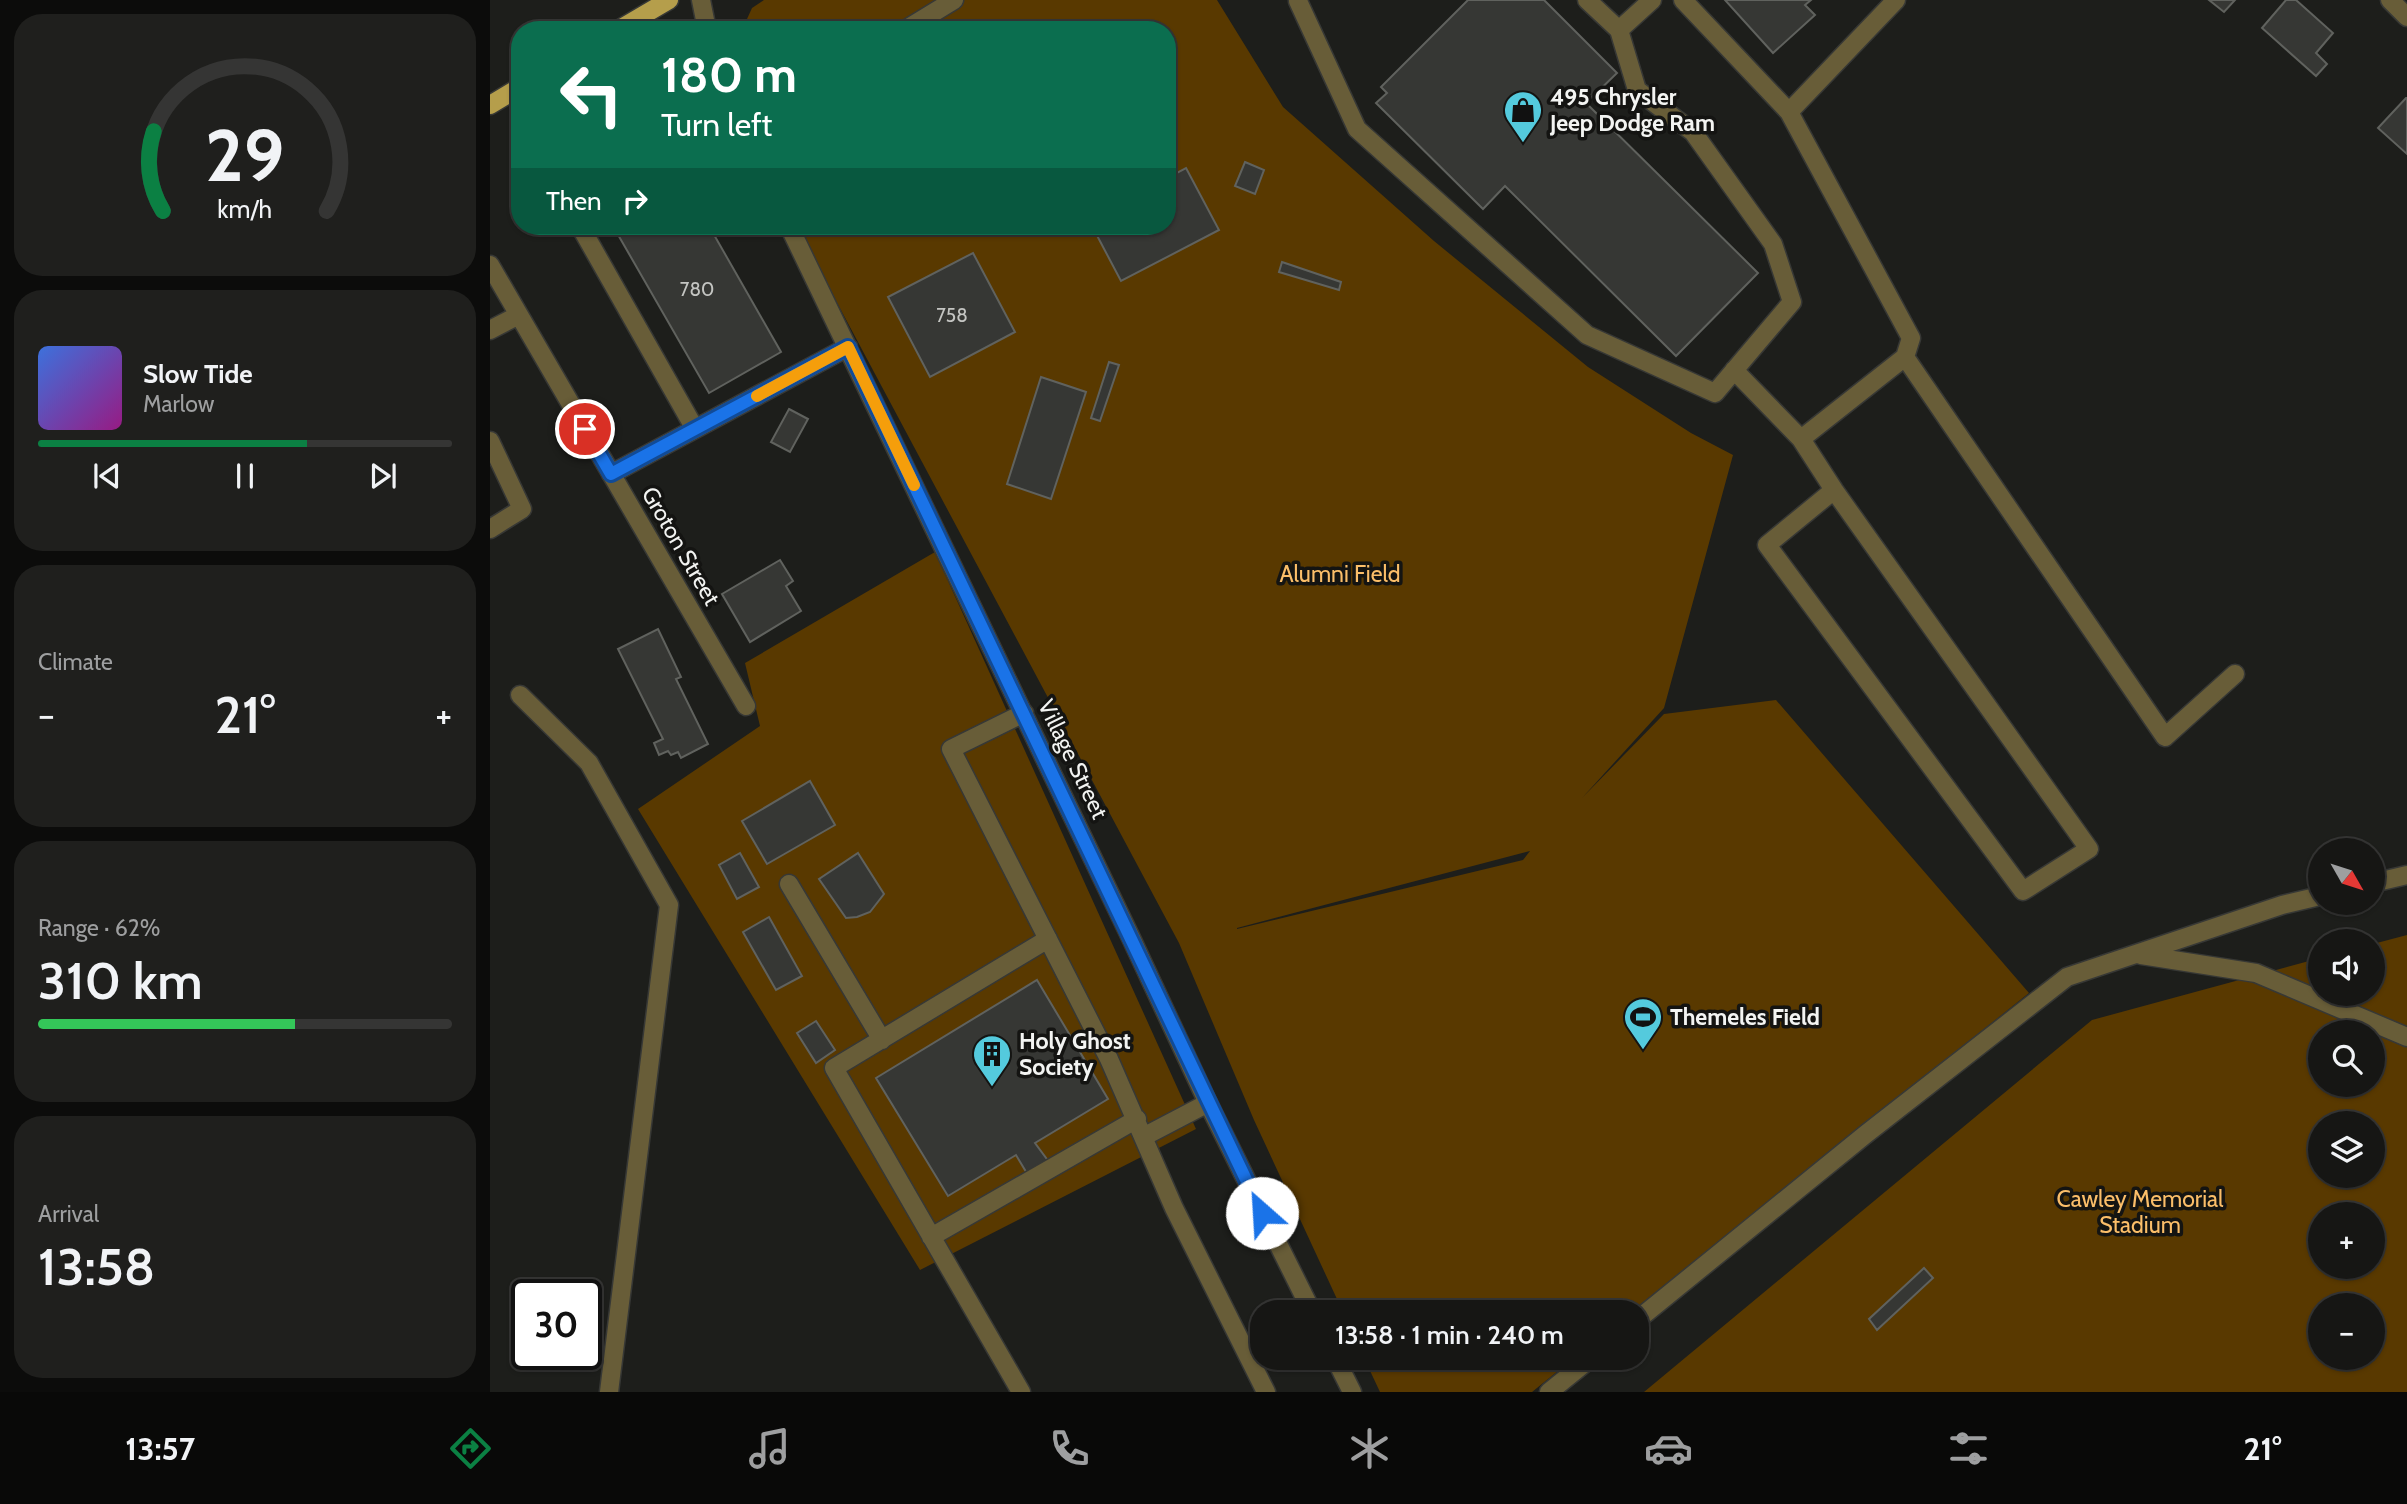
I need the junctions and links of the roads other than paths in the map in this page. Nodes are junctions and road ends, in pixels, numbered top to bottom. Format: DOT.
graph roads {
  1 [pos="669,0"];
  2 [pos="701,0"];
  3 [pos="954,0"];
  4 [pos="1298,0"];
  5 [pos="1587,0"];
  6 [pos="1652,0"];
  7 [pos="1683,0"];
  8 [pos="1896,0"];
  9 [pos="2390,0"];
  10 [pos="2407,17"];
  11 [pos="633,21"];
  12 [pos="705,21"];
  13 [pos="920,21"];
  14 [pos="1619,30"];
  15 [pos="511,92"];
  16 [pos="490,105"];
  17 [pos="1789,112"];
  18 [pos="585,235"];
  19 [pos="793,235"];
  20 [pos="490,265"];
  21 [pos="519,315"];
  22 [pos="490,330"];
  23 [pos="848,347"];
  24 [pos="1905,357"];
  25 [pos="1734,370"];
  26 [pos="695,429"];
  27 [pos="1801,439"];
  28 [pos="490,441"];
  29 [pos="611,474"];
  30 [pos="1834,490"];
  31 [pos="490,529"];
  32 [pos="2235,674"];
  33 [pos="520,695"];
  34 [pos="746,706"];
  35 [pos="1024,713"];
  36 [pos="2407,875"];
  37 [pos="2385,880"];
  38 [pos="789,884"];
  39 [pos="2308,899"];
  40 [pos="1048,939"];
  41 [pos="2137,954"];
  42 [pos="2407,1037"];
  43 [pos="882,1040"];
  44 [pos="1208,1103"];
  45 [pos="1137,1119"];
  46 [pos="1145,1136"];
  47 [pos="931,1237"];
  48 [pos="1306,1300"];
  49 [pos="1649,1310"];
  50 [pos="1341,1370"];
  51 [pos="1576,1370"];
  52 [pos="609,1392"];
  53 [pos="1021,1392"];
  54 [pos="1266,1392"];
  55 [pos="1352,1392"];
  56 [pos="1549,1392"];
  1 -- 11 [label="main road"];
  2 -- 12 [label="street"];
  3 -- 13 [label="street"];
  4 -- 25 [label="street"];
  5 -- 14 [label="street"];
  6 -- 14 [label="street"];
  7 -- 17 [label="street"];
  8 -- 17 [label="street"];
  9 -- 10 [label="street"];
  14 -- 25 [label="street"];
  15 -- 16 [label="main road"];
  17 -- 24 [label="street"];
  18 -- 26 [label="street"];
  19 -- 23 [label="street, Village Street"];
  20 -- 21 [label="street, Groton Street"];
  21 -- 22 [label="street"];
  21 -- 29 [label="street, Groton Street"];
  23 -- 26 [label="street"];
  23 -- 35 [label="street, Village Street"];
  24 -- 27 [label="street"];
  24 -- 32 [label="street"];
  25 -- 27 [label="street"];
  26 -- 29 [label="street"];
  27 -- 30 [label="street"];
  28 -- 31 [label="street"];
  29 -- 34 [label="street, Groton Street"];
  30 -- 30 [label="street"];
  33 -- 52 [label="street"];
  35 -- 40 [label="street"];
  35 -- 44 [label="street, Village Street"];
  36 -- 37 [label="street"];
  38 -- 43 [label="street"];
  39 -- 41 [label="street"];
  40 -- 43 [label="street"];
  40 -- 45 [label="street"];
  41 -- 42 [label="street"];
  41 -- 49 [label="street"];
  43 -- 47 [label="street"];
  44 -- 46 [label="street"];
  44 -- 48 [label="street, Village Street"];
  45 -- 46 [label="street"];
  45 -- 47 [label="street"];
  46 -- 54 [label="street"];
  47 -- 53 [label="street"];
  50 -- 55 [label="street"];
  51 -- 56 [label="street"];
}
